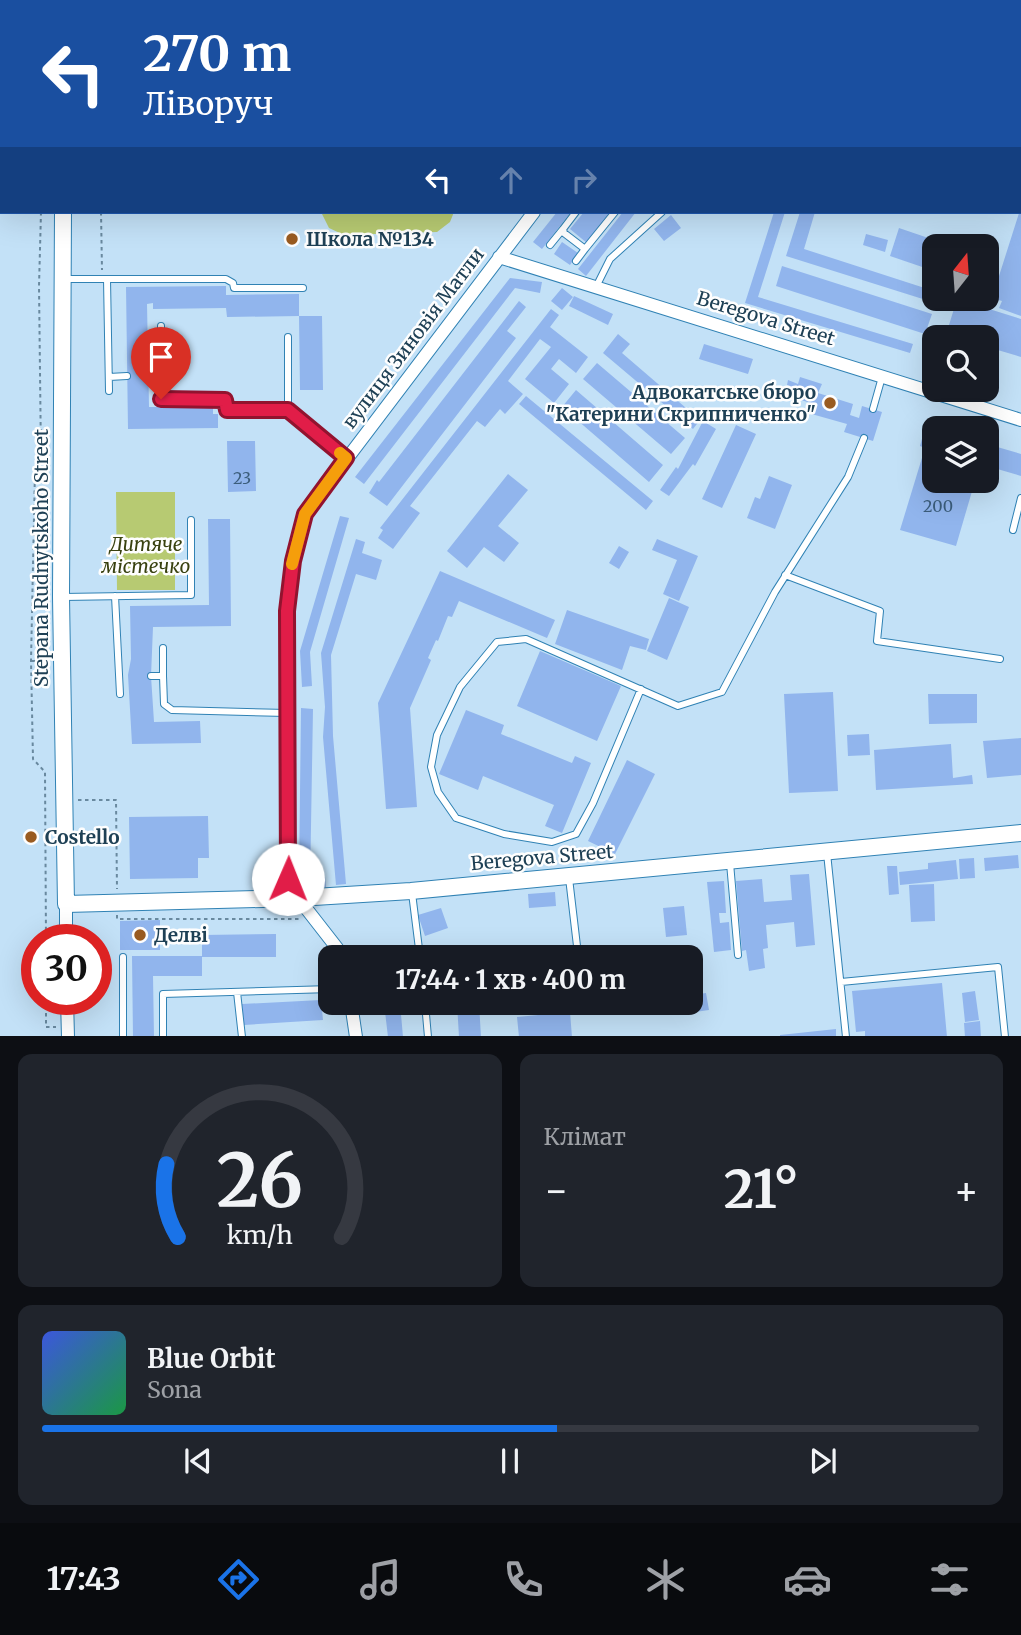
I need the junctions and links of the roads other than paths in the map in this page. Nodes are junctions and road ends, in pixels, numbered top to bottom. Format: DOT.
graph roads {
  1 [pos="63,214"];
  2 [pos="532,214"];
  3 [pos="574,214"];
  4 [pos="613,214"];
  5 [pos="660,214"];
  6 [pos="562,229"];
  7 [pos="550,245"];
  8 [pos="585,249"];
  9 [pos="499,257"];
  10 [pos="576,261"];
  11 [pos="63,279"];
  12 [pos="105,279"];
  13 [pos="596,287"];
  14 [pos="303,288"];
  15 [pos="161,326"];
  16 [pos="288,337"];
  17 [pos="127,376"];
  18 [pos="148,376"];
  19 [pos="161,376"];
  20 [pos="109,377"];
  21 [pos="882,377"];
  22 [pos="109,391"];
  23 [pos="873,409"];
  24 [pos="288,410"];
  25 [pos="1021,420"];
  26 [pos="864,438"];
  27 [pos="346,458"];
  28 [pos="1021,498"];
  29 [pos="191,520"];
  30 [pos="1013,530"];
  31 [pos="785,575"];
  32 [pos="115,596"];
  33 [pos="61,597"];
  34 [pos="163,648"];
  35 [pos="1000,659"];
  36 [pos="119,675"];
  37 [pos="128,675"];
  38 [pos="151,676"];
  39 [pos="163,676"];
  40 [pos="641,689"];
  41 [pos="120,694"];
  42 [pos="287,713"];
  43 [pos="1021,833"];
  44 [pos="827,852"];
  45 [pos="730,861"];
  46 [pos="569,876"];
  47 [pos="411,891"];
  48 [pos="299,898"];
  49 [pos="66,904"];
  50 [pos="66,924"];
  51 [pos="335,945"];
  52 [pos="418,945"];
  53 [pos="577,945"];
  54 [pos="738,955"];
  55 [pos="123,957"];
  56 [pos="841,982"];
  57 [pos="318,989"];
  58 [pos="237,992"];
  59 [pos="353,1015"];
  60 [pos="426,1015"];
  61 [pos="123,1036"];
  62 [pos="163,1036"];
  63 [pos="242,1036"];
  64 [pos="356,1036"];
  65 [pos="428,1036"];
  66 [pos="846,1036"];
  67 [pos="1005,1036"];
  1 -- 11 [label="street, Stepana Rudnytskoho Street"];
  2 -- 9 [label="street, вулиця Зиновія Матли"];
  3 -- 6 [label="lane"];
  4 -- 8 [label="lane"];
  5 -- 13 [label="lane"];
  6 -- 7 [label="lane"];
  6 -- 8 [label="lane"];
  8 -- 10 [label="lane"];
  9 -- 13 [label="street, Beregova Street"];
  9 -- 27 [label="street, вулиця Зиновія Матли"];
  11 -- 12 [label="lane"];
  11 -- 33 [label="street, Stepana Rudnytskoho Street"];
  12 -- 14 [label="lane"];
  12 -- 20 [label="lane"];
  13 -- 21 [label="street, Beregova Street"];
  15 -- 19 [label="lane"];
  16 -- 24 [label="lane"];
  17 -- 20 [label="lane"];
  18 -- 19 [label="lane"];
  19 -- 24 [label="lane"];
  20 -- 22 [label="lane"];
  21 -- 23 [label="lane"];
  21 -- 25 [label="street, Beregova Street"];
  24 -- 27 [label="lane"];
  26 -- 31 [label="lane"];
  27 -- 42 [label="street, вулиця Зиновія Матли"];
  28 -- 30 [label="lane"];
  29 -- 32 [label="lane"];
  31 -- 35 [label="lane"];
  31 -- 40 [label="lane"];
  32 -- 33 [label="lane"];
  32 -- 36 [label="lane"];
  33 -- 49 [label="street, Stepana Rudnytskoho Street"];
  34 -- 39 [label="lane"];
  36 -- 37 [label="lane"];
  36 -- 41 [label="lane"];
  38 -- 39 [label="lane"];
  39 -- 42 [label="lane"];
  40 -- 40 [label="lane"];
  42 -- 48 [label="street, вулиця Зиновія Матли"];
  43 -- 44 [label="street, Beregova Street"];
  44 -- 45 [label="street, Beregova Street"];
  44 -- 56 [label="lane"];
  45 -- 46 [label="street, Beregova Street"];
  45 -- 54 [label="lane"];
  46 -- 47 [label="street, Beregova Street"];
  46 -- 53 [label="lane"];
  47 -- 48 [label="street, Beregova Street"];
  47 -- 52 [label="lane"];
  48 -- 49 [label="street, Beregova Street"];
  48 -- 51 [label="street, вулиця Зиновія Матли"];
  49 -- 50 [label="street"];
  55 -- 61 [label="lane"];
  56 -- 66 [label="lane"];
  56 -- 67 [label="lane"];
  57 -- 58 [label="lane"];
  58 -- 62 [label="lane"];
  58 -- 63 [label="lane"];
  59 -- 64 [label="street"];
  60 -- 65 [label="lane"];
}
